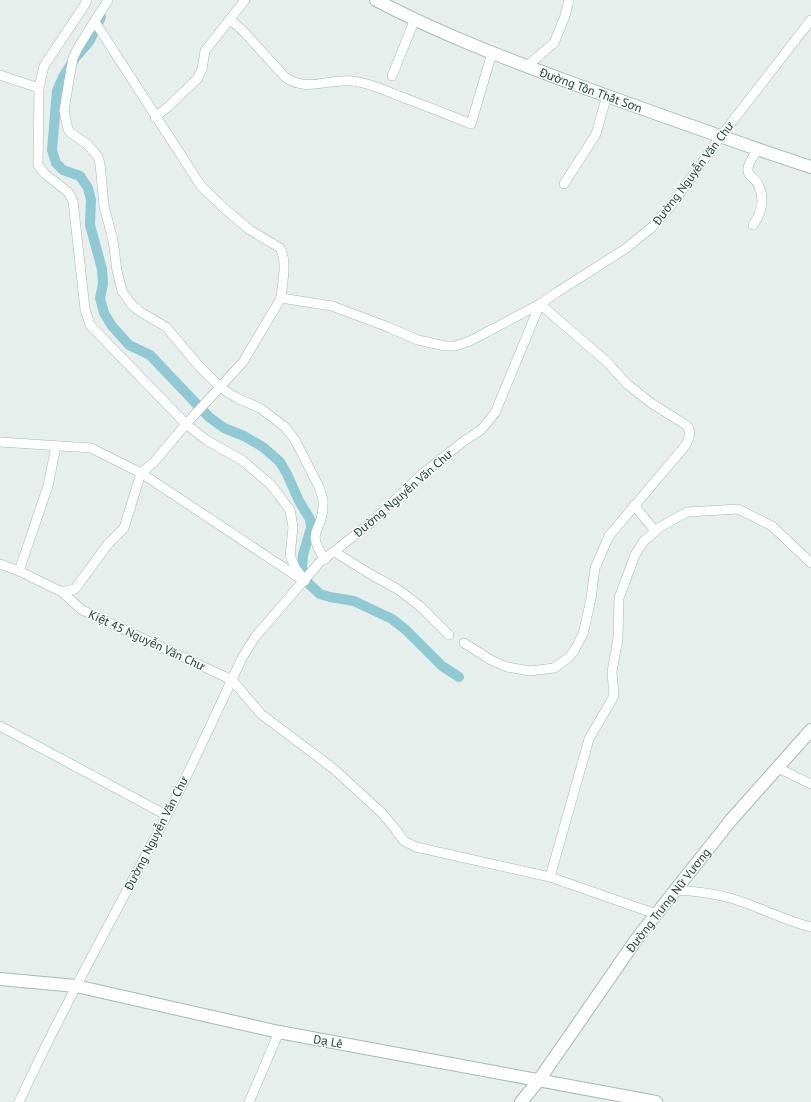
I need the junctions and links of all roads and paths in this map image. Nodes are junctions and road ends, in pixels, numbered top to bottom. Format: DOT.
graph roads {
  1 [pos="87,0"];
  2 [pos="108,0"];
  3 [pos="245,0"];
  4 [pos="376,0"];
  5 [pos="569,0"];
  6 [pos="230,19"];
  7 [pos="416,19"];
  8 [pos="811,20"];
  9 [pos="95,22"];
  10 [pos="492,53"];
  11 [pos="526,66"];
  12 [pos="0,75"];
  13 [pos="392,76"];
  14 [pos="40,88"];
  15 [pos="606,95"];
  16 [pos="155,117"];
  17 [pos="721,136"];
  18 [pos="758,149"];
  19 [pos="811,166"];
  20 [pos="564,184"];
  21 [pos="753,225"];
  22 [pos="281,298"];
  23 [pos="540,304"];
  24 [pos="220,388"];
  25 [pos="187,423"];
  26 [pos="0,442"];
  27 [pos="56,446"];
  28 [pos="141,473"];
  29 [pos="636,508"];
  30 [pos="652,529"];
  31 [pos="335,552"];
  32 [pos="322,561"];
  33 [pos="811,563"];
  34 [pos="0,564"];
  35 [pos="19,571"];
  36 [pos="307,578"];
  37 [pos="62,592"];
  38 [pos="449,635"];
  39 [pos="464,643"];
  40 [pos="232,680"];
  41 [pos="0,726"];
  42 [pos="811,730"];
  43 [pos="778,768"];
  44 [pos="811,784"];
  45 [pos="166,815"];
  46 [pos="550,877"];
  47 [pos="675,890"];
  48 [pos="656,914"];
  49 [pos="811,927"];
  50 [pos="0,979"];
  51 [pos="76,986"];
  52 [pos="279,1032"];
  53 [pos="539,1080"];
  54 [pos="19,1102"];
  55 [pos="248,1102"];
  56 [pos="522,1102"];
  57 [pos="531,1102"];
  58 [pos="656,1102"];
  1 -- 14 [label="street"];
  2 -- 9 [label="street"];
  3 -- 6 [label="street"];
  4 -- 7 [label="street, Đường Tôn Thất Sơn"];
  5 -- 11 [label="street"];
  6 -- 10 [label="street"];
  6 -- 16 [label="street"];
  7 -- 10 [label="street, Đường Tôn Thất Sơn"];
  7 -- 13 [label="street"];
  8 -- 17 [label="street, Đường Nguyễn Văn Chư"];
  9 -- 16 [label="street"];
  9 -- 24 [label="street"];
  10 -- 11 [label="street, Đường Tôn Thất Sơn"];
  11 -- 15 [label="street, Đường Tôn Thất Sơn"];
  12 -- 14 [label="street"];
  14 -- 25 [label="street"];
  15 -- 17 [label="street, Đường Tôn Thất Sơn"];
  15 -- 20 [label="street"];
  16 -- 22 [label="street"];
  17 -- 18 [label="street, Đường Tôn Thất Sơn"];
  17 -- 23 [label="street, Đường Nguyễn Văn Chư"];
  18 -- 19 [label="street, Đường Tôn Thất Sơn"];
  18 -- 21 [label="street"];
  22 -- 23 [label="street"];
  22 -- 24 [label="street"];
  23 -- 29 [label="street"];
  23 -- 31 [label="street, Đường Nguyễn Văn Chư"];
  24 -- 25 [label="street"];
  24 -- 32 [label="street"];
  25 -- 28 [label="street"];
  25 -- 36 [label="street"];
  26 -- 27 [label="street"];
  27 -- 28 [label="street"];
  27 -- 35 [label="street"];
  28 -- 36 [label="street"];
  28 -- 37 [label="street"];
  29 -- 30 [label="street"];
  29 -- 39 [label="street"];
  30 -- 33 [label="street"];
  30 -- 46 [label="street"];
  31 -- 32 [label="street, Đường Nguyễn Văn Chư"];
  31 -- 38 [label="street"];
  32 -- 36 [label="street, Đường Nguyễn Văn Chư"];
  34 -- 35 [label="street, Kiệt 45 Nguyễn Văn Chư"];
  35 -- 37 [label="street, Kiệt 45 Nguyễn Văn Chư"];
  36 -- 40 [label="street, Đường Nguyễn Văn Chư"];
  37 -- 40 [label="street, Kiệt 45 Nguyễn Văn Chư"];
  40 -- 45 [label="street, Đường Nguyễn Văn Chư"];
  40 -- 46 [label="street"];
  41 -- 45 [label="street"];
  42 -- 43 [label="street, Đường Trưng Nữ Vương"];
  43 -- 44 [label="street"];
  43 -- 47 [label="street, Đường Trưng Nữ Vương"];
  45 -- 51 [label="street, Đường Nguyễn Văn Chư"];
  46 -- 48 [label="street"];
  47 -- 48 [label="street, Đường Trưng Nữ Vương"];
  47 -- 49 [label="street"];
  48 -- 53 [label="street, Đường Trưng Nữ Vương"];
  50 -- 51 [label="street, Dạ Lê"];
  51 -- 52 [label="street, Dạ Lê"];
  51 -- 54 [label="street, Đường Nguyễn Văn Chư"];
  52 -- 53 [label="street, Dạ Lê"];
  52 -- 55 [label="street"];
  53 -- 56 [label="street"];
  53 -- 57 [label="street"];
  53 -- 58 [label="street, Dạ Lê"];
}
